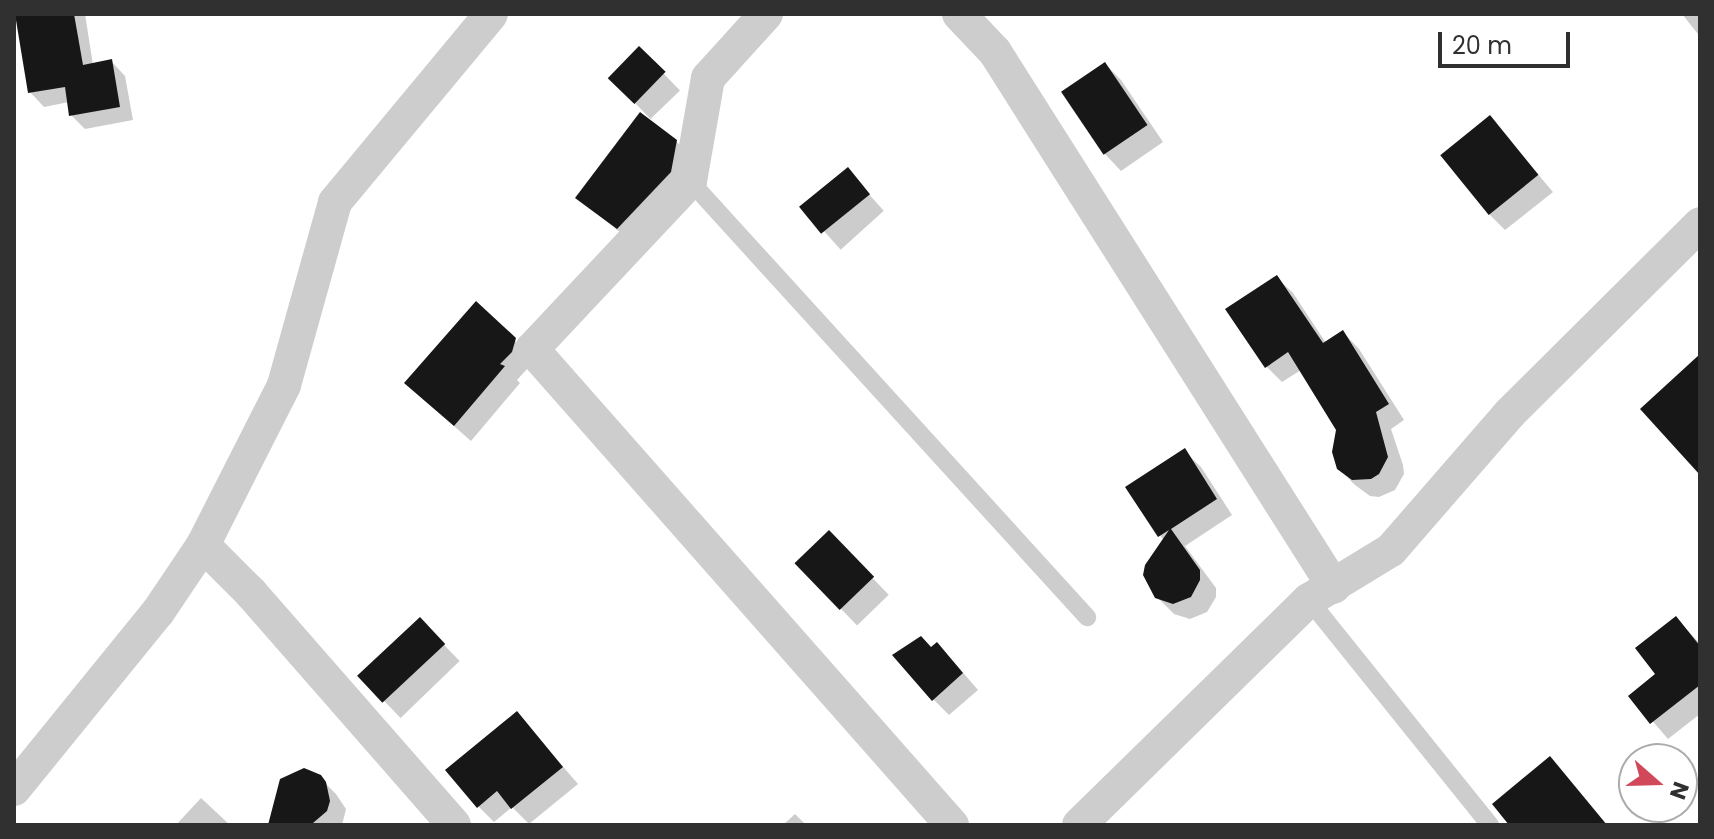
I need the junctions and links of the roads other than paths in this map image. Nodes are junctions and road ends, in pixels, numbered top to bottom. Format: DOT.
graph roads {
  1 [pos="491,14"];
  2 [pos="766,14"];
  3 [pos="959,14"];
  4 [pos="690,181"];
  5 [pos="1700,224"];
  6 [pos="203,545"];
  7 [pos="1322,593"];
  8 [pos="1087,617"];
  9 [pos="14,789"];
  10 [pos="454,825"];
  11 [pos="952,825"];
  12 [pos="1079,825"];
  13 [pos="1490,825"];
  1 -- 6 [label="street"];
  2 -- 4 [label="street"];
  3 -- 7 [label="street"];
  4 -- 8 [label="lane"];
  4 -- 11 [label="street"];
  5 -- 7 [label="street"];
  6 -- 9 [label="street"];
  6 -- 10 [label="street"];
  7 -- 12 [label="street"];
  7 -- 13 [label="lane"];
}
